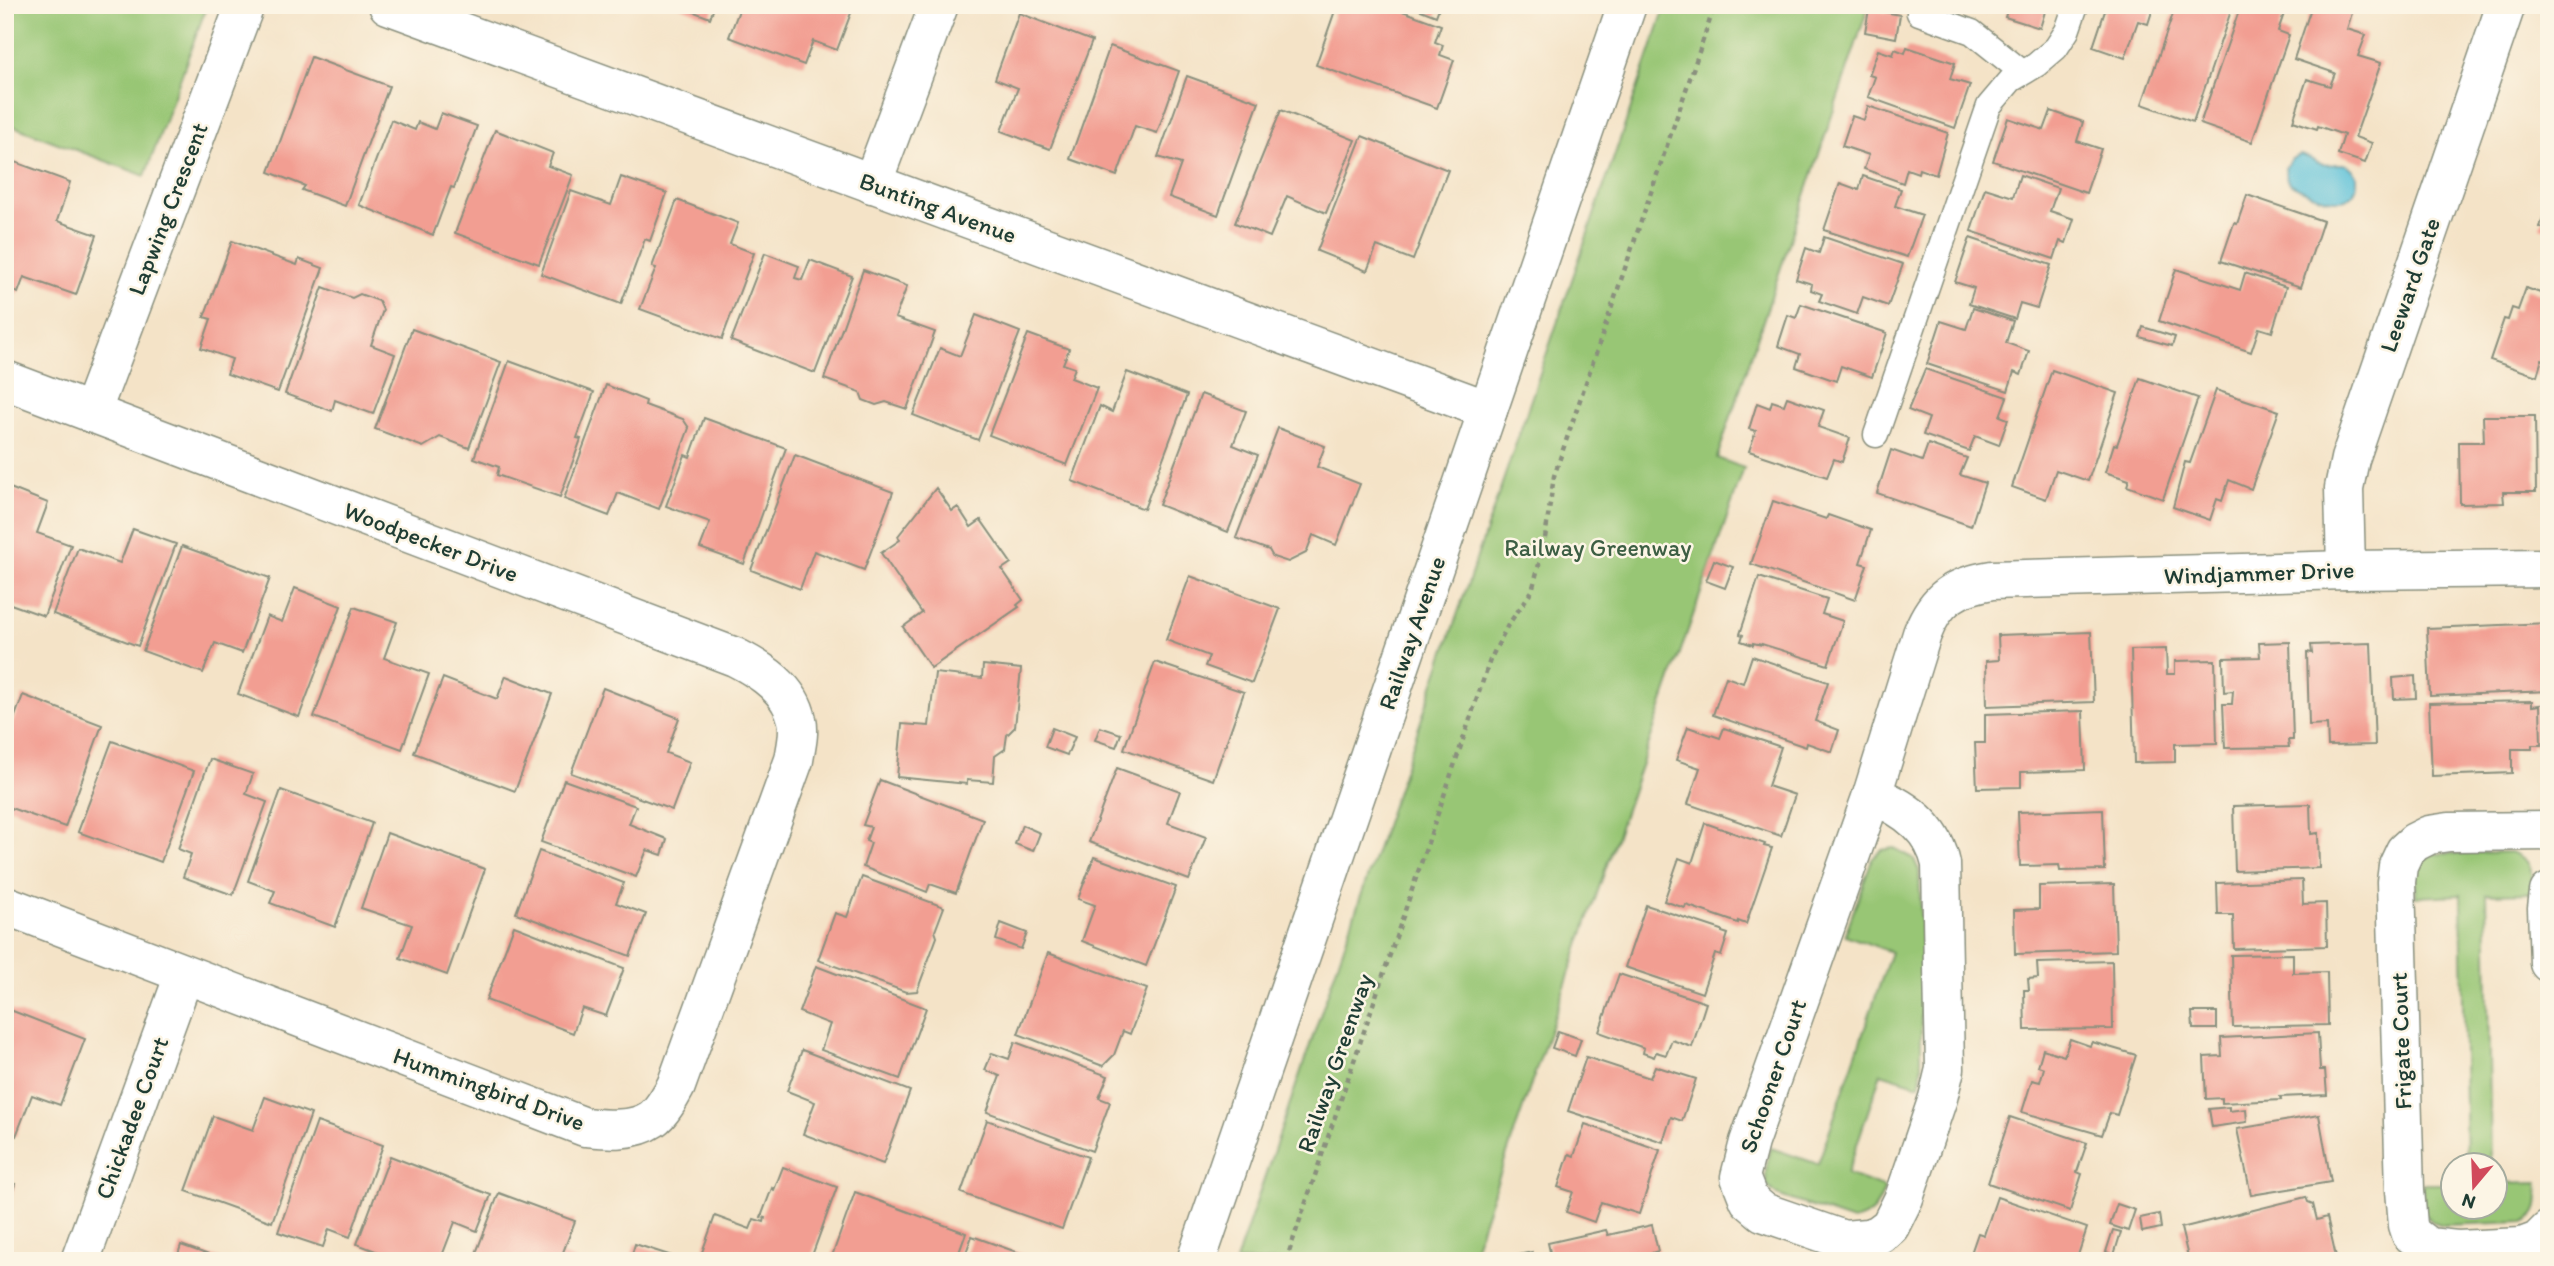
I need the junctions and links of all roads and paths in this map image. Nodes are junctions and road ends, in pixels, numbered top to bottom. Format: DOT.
graph roads {
  1 [pos="245,5"];
  2 [pos="388,5"];
  3 [pos="939,5"];
  4 [pos="1627,5"];
  5 [pos="1715,5"];
  6 [pos="2076,5"];
  7 [pos="2506,5"];
  8 [pos="1919,13"];
  9 [pos="2022,72"];
  10 [pos="872,184"];
  11 [pos="5,380"];
  12 [pos="1488,410"];
  13 [pos="91,413"];
  14 [pos="1876,435"];
  15 [pos="2549,568"];
  16 [pos="2346,570"];
  17 [pos="1970,584"];
  18 [pos="794,760"];
  19 [pos="1871,795"];
  20 [pos="2549,831"];
  21 [pos="2549,892"];
  22 [pos="5,905"];
  23 [pos="2549,963"];
  24 [pos="184,975"];
  25 [pos="2549,1230"];
  26 [pos="80,1261"];
  27 [pos="1196,1261"];
  28 [pos="1286,1261"];
  1 -- 13 [label="street, Lapwing Crescent"];
  2 -- 10 [label="street, Bunting Avenue"];
  3 -- 10 [label="street"];
  4 -- 12 [label="street, Railway Avenue"];
  5 -- 28 [label="path, Railway Greenway"];
  6 -- 9 [label="lane"];
  7 -- 16 [label="street, Leeward Gate"];
  8 -- 9 [label="lane"];
  9 -- 14 [label="lane"];
  10 -- 12 [label="street, Bunting Avenue"];
  11 -- 13 [label="street, Woodpecker Drive"];
  12 -- 27 [label="street, Railway Avenue"];
  13 -- 18 [label="street, Woodpecker Drive"];
  15 -- 16 [label="street, Windjammer Drive"];
  16 -- 17 [label="street, Windjammer Drive"];
  17 -- 19 [label="street, Schooner Court"];
  18 -- 24 [label="street, Hummingbird Drive"];
  19 -- 19 [label="street, Schooner Court"];
  20 -- 25 [label="street, Frigate Court"];
  21 -- 23 [label="street"];
  22 -- 24 [label="street, Hummingbird Drive"];
  24 -- 26 [label="street, Chickadee Court"];
}
